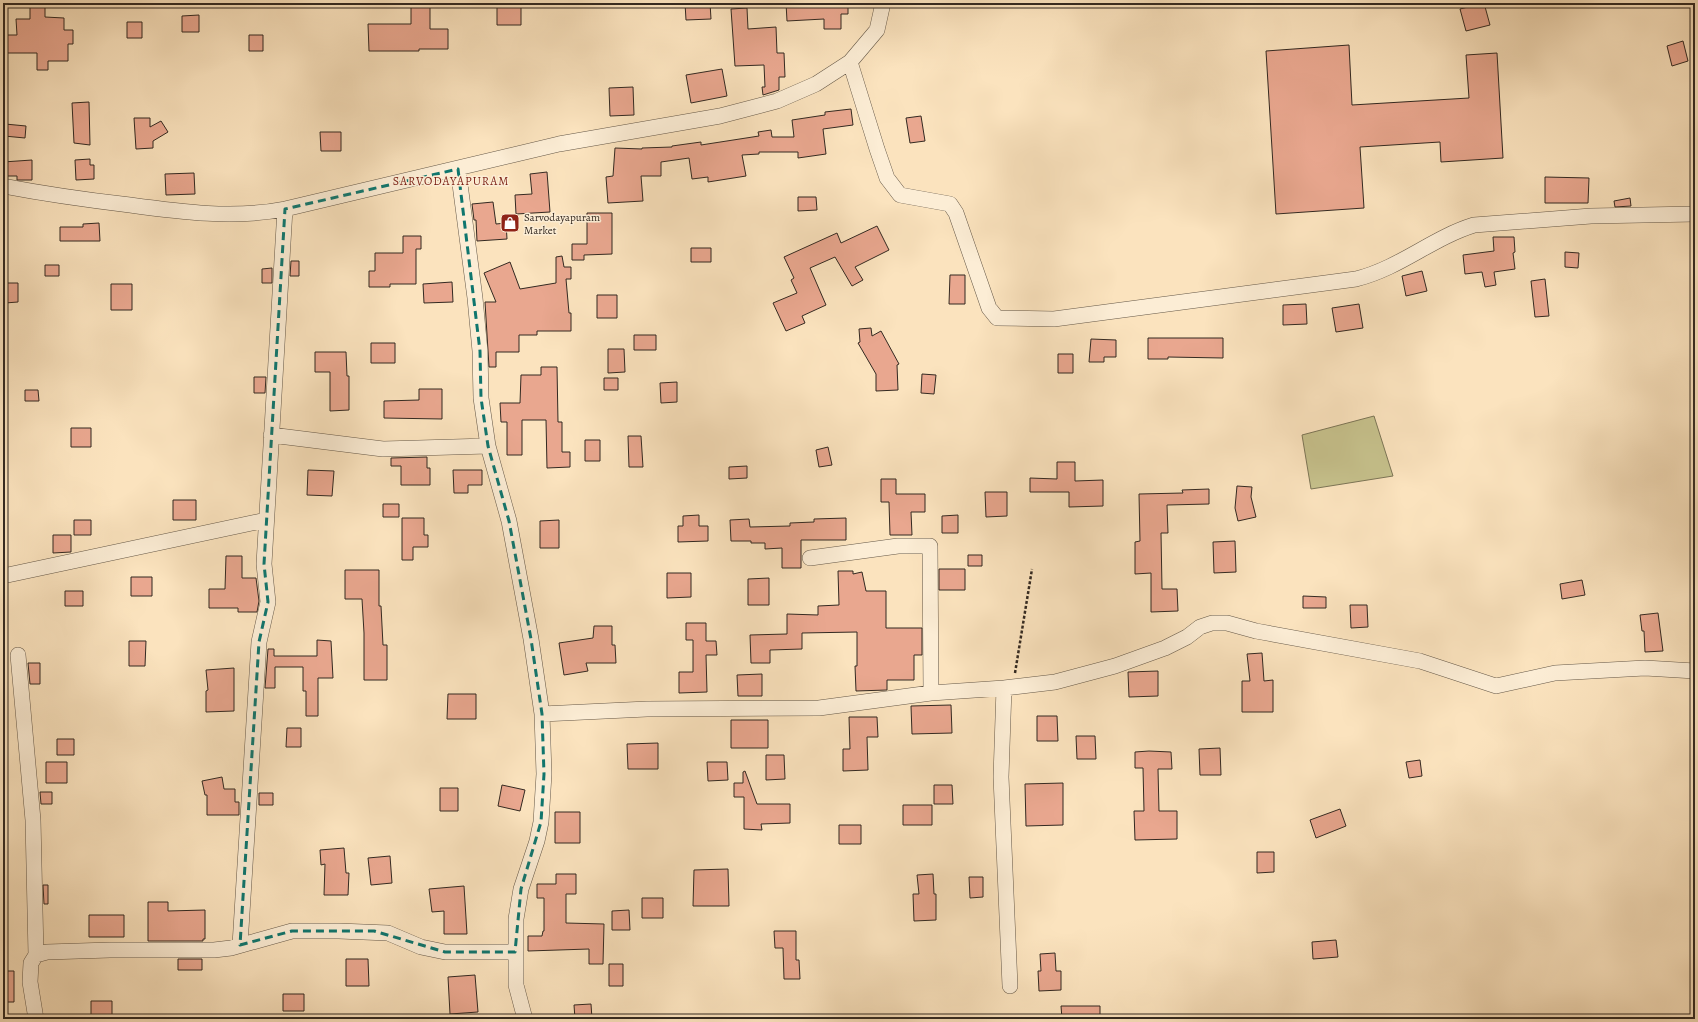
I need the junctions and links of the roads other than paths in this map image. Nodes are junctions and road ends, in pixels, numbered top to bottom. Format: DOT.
graph roads {
  1 [pos="883,3"];
  2 [pos="850,62"];
  3 [pos="458,169"];
  4 [pos="3,186"];
  5 [pos="285,209"];
  6 [pos="1695,214"];
  7 [pos="271,435"];
  8 [pos="488,446"];
  9 [pos="266,520"];
  10 [pos="810,558"];
  11 [pos="3,576"];
  12 [pos="18,655"];
  13 [pos="1695,671"];
  14 [pos="1008,688"];
  15 [pos="932,693"];
  16 [pos="542,714"];
  17 [pos="240,945"];
  18 [pos="515,952"];
  19 [pos="36,955"];
  20 [pos="1010,986"];
  21 [pos="36,1019"];
  22 [pos="526,1019"];
  1 -- 2 [label="street"];
  2 -- 3 [label="street"];
  2 -- 6 [label="street"];
  3 -- 5 [label="street"];
  3 -- 8 [label="street"];
  4 -- 5 [label="street"];
  5 -- 7 [label="street"];
  7 -- 8 [label="street"];
  7 -- 9 [label="street"];
  8 -- 16 [label="street"];
  9 -- 11 [label="street"];
  9 -- 17 [label="street"];
  10 -- 15 [label="street"];
  12 -- 19 [label="street"];
  13 -- 14 [label="street"];
  14 -- 15 [label="street"];
  14 -- 20 [label="street"];
  15 -- 16 [label="street"];
  16 -- 18 [label="street"];
  17 -- 18 [label="street"];
  17 -- 19 [label="street"];
  18 -- 22 [label="street"];
  19 -- 21 [label="street"];
}
